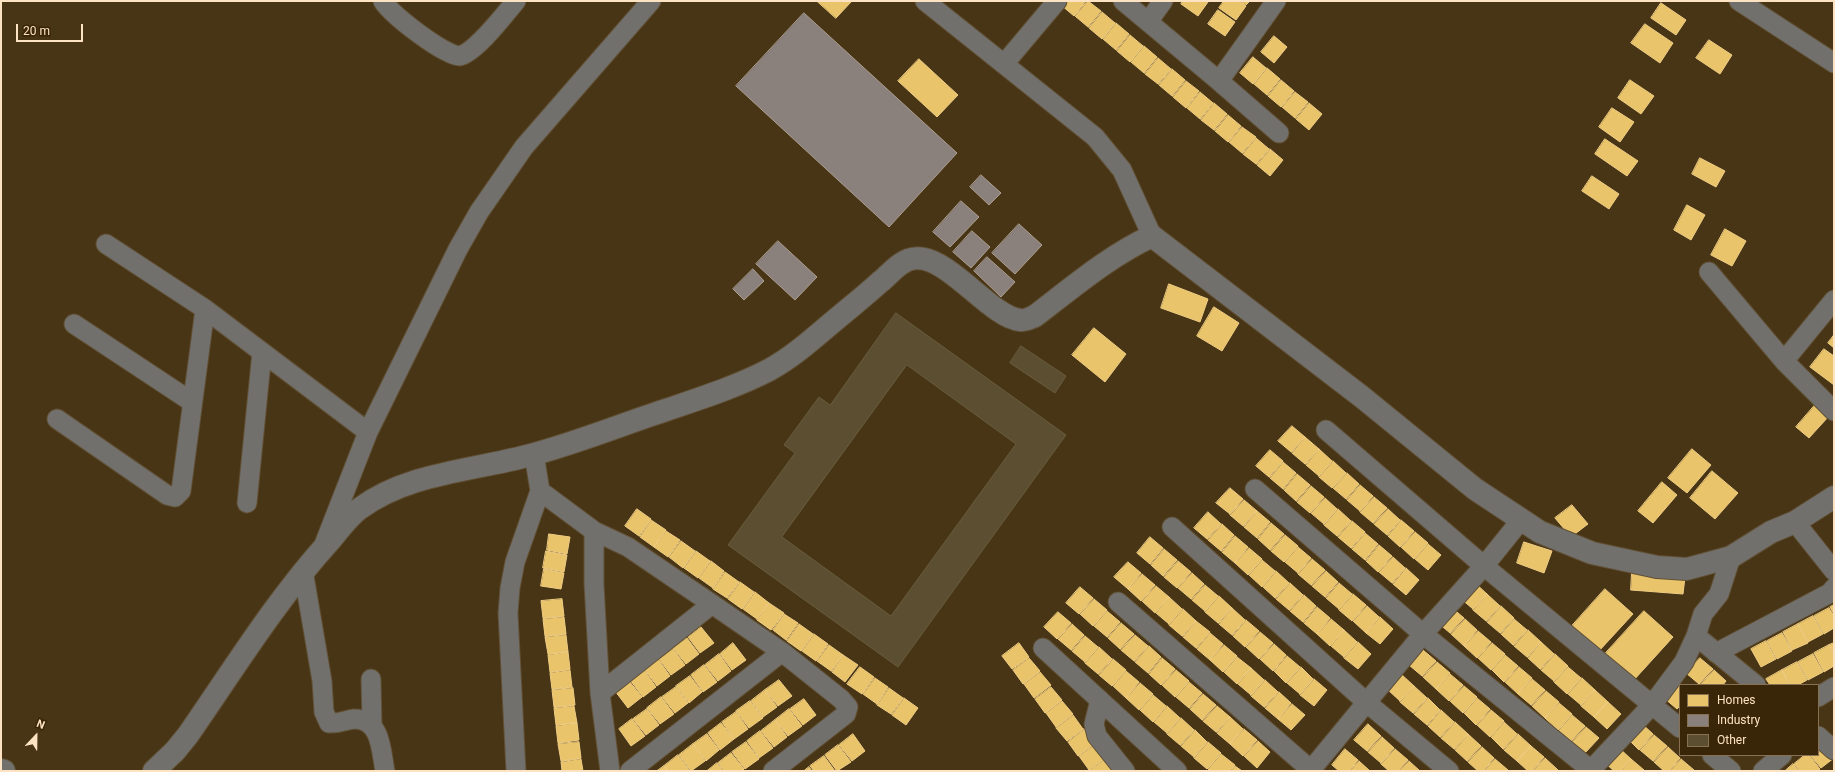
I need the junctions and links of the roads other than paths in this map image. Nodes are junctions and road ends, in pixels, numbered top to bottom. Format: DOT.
graph roads {
  1 [pos="383,1"];
  2 [pos="516,1"];
  3 [pos="651,1"];
  4 [pos="924,1"];
  5 [pos="1057,1"];
  6 [pos="1123,1"];
  7 [pos="1163,1"];
  8 [pos="1276,1"];
  9 [pos="1739,1"];
  10 [pos="1148,22"];
  11 [pos="1834,63"];
  12 [pos="1004,64"];
  13 [pos="1219,80"];
  14 [pos="1279,133"];
  15 [pos="1152,236"];
  16 [pos="106,244"];
  17 [pos="1709,272"];
  18 [pos="1834,300"];
  19 [pos="205,309"];
  20 [pos="74,324"];
  21 [pos="262,352"];
  22 [pos="1784,361"];
  23 [pos="192,402"];
  24 [pos="1834,411"];
  25 [pos="57,419"];
  26 [pos="1326,430"];
  27 [pos="368,432"];
  28 [pos="534,454"];
  29 [pos="1255,489"];
  30 [pos="540,491"];
  31 [pos="1834,497"];
  32 [pos="247,503"];
  33 [pos="1521,520"];
  34 [pos="1795,522"];
  35 [pos="1172,527"];
  36 [pos="594,531"];
  37 [pos="321,550"];
  38 [pos="1731,557"];
  39 [pos="1484,566"];
  40 [pos="303,570"];
  41 [pos="1834,571"];
  42 [pos="1834,588"];
  43 [pos="1118,602"];
  44 [pos="712,604"];
  45 [pos="1423,634"];
  46 [pos="1696,636"];
  47 [pos="1043,648"];
  48 [pos="782,652"];
  49 [pos="1716,652"];
  50 [pos="371,679"];
  51 [pos="1755,684"];
  52 [pos="1834,687"];
  53 [pos="600,693"];
  54 [pos="1819,696"];
  55 [pos="1100,700"];
  56 [pos="1366,702"];
  57 [pos="1652,705"];
  58 [pos="372,725"];
  59 [pos="1679,727"];
  60 [pos="1819,737"];
  61 [pos="1834,750"];
  62 [pos="1713,756"];
  63 [pos="1781,756"];
  64 [pos="159,769"];
  65 [pos="385,771"];
  66 [pos="516,771"];
  67 [pos="610,771"];
  68 [pos="630,771"];
  69 [pos="773,771"];
  70 [pos="1125,771"];
  71 [pos="1177,771"];
  72 [pos="1311,771"];
  73 [pos="1449,771"];
  74 [pos="1591,771"];
  75 [pos="1731,771"];
  76 [pos="1763,771"];
  1 -- 2 [label="street"];
  3 -- 27 [label="street"];
  4 -- 12 [label="street"];
  5 -- 12 [label="street"];
  6 -- 10 [label="street"];
  7 -- 10 [label="street"];
  8 -- 13 [label="street"];
  9 -- 11 [label="street"];
  10 -- 13 [label="street"];
  12 -- 15 [label="street"];
  13 -- 14 [label="street"];
  15 -- 28 [label="street"];
  15 -- 33 [label="street"];
  16 -- 19 [label="street"];
  17 -- 22 [label="street"];
  18 -- 22 [label="street"];
  19 -- 21 [label="street"];
  19 -- 23 [label="street"];
  20 -- 23 [label="street"];
  21 -- 27 [label="street"];
  21 -- 32 [label="street"];
  22 -- 24 [label="street"];
  23 -- 25 [label="street"];
  26 -- 39 [label="street"];
  27 -- 37 [label="street"];
  28 -- 30 [label="street"];
  28 -- 37 [label="street"];
  29 -- 45 [label="street"];
  30 -- 36 [label="street"];
  30 -- 66 [label="street"];
  31 -- 34 [label="street"];
  33 -- 38 [label="street"];
  33 -- 39 [label="street"];
  34 -- 38 [label="street"];
  34 -- 41 [label="street"];
  35 -- 56 [label="street"];
  36 -- 44 [label="street"];
  36 -- 53 [label="street"];
  37 -- 40 [label="street"];
  38 -- 46 [label="street"];
  39 -- 45 [label="street"];
  39 -- 57 [label="street"];
  40 -- 58 [label="street"];
  40 -- 64 [label="street"];
  42 -- 49 [label="street"];
  43 -- 72 [label="street"];
  44 -- 48 [label="street"];
  44 -- 53 [label="street"];
  45 -- 56 [label="street"];
  45 -- 74 [label="street"];
  46 -- 49 [label="street"];
  46 -- 57 [label="street"];
  47 -- 55 [label="street"];
  48 -- 68 [label="street"];
  48 -- 69 [label="street"];
  49 -- 51 [label="street"];
  50 -- 58 [label="street"];
  52 -- 54 [label="street"];
  53 -- 67 [label="street"];
  55 -- 70 [label="street"];
  55 -- 71 [label="street"];
  56 -- 72 [label="street"];
  56 -- 73 [label="street"];
  57 -- 59 [label="street"];
  57 -- 74 [label="street"];
  58 -- 65 [label="street"];
  60 -- 61 [label="street"];
  62 -- 75 [label="street"];
  63 -- 76 [label="street"];
}
